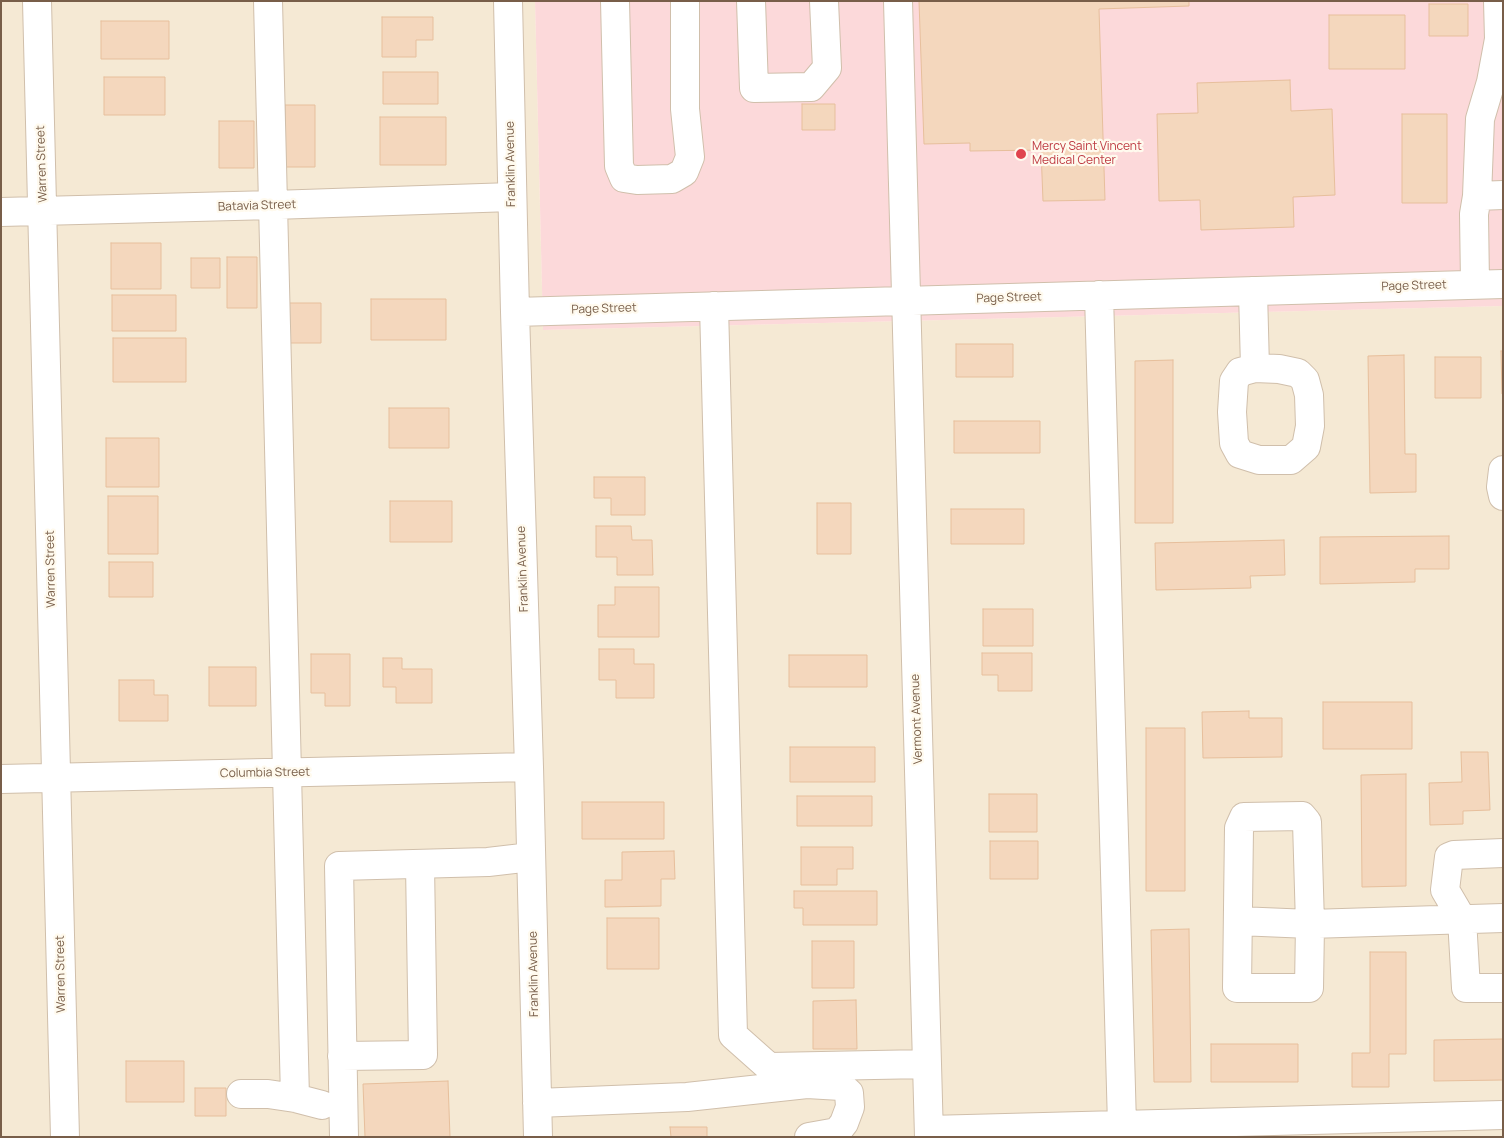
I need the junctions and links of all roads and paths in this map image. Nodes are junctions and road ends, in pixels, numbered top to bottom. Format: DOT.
graph roads {
  1 [pos="37,1"];
  2 [pos="268,1"];
  3 [pos="508,1"];
  4 [pos="615,1"];
  5 [pos="685,1"];
  6 [pos="751,1"];
  7 [pos="824,1"];
  8 [pos="898,1"];
  9 [pos="1498,1"];
  10 [pos="1491,119"];
  11 [pos="1490,195"];
  12 [pos="512,197"];
  13 [pos="273,205"];
  14 [pos="43,211"];
  15 [pos="1,212"];
  16 [pos="1475,284"];
  17 [pos="1503,284"];
  18 [pos="1253,291"];
  19 [pos="1099,295"];
  20 [pos="906,301"];
  21 [pos="714,306"];
  22 [pos="515,312"];
  23 [pos="1255,368"];
  24 [pos="1503,470"];
  25 [pos="1503,496"];
  26 [pos="529,767"];
  27 [pos="287,772"];
  28 [pos="56,778"];
  29 [pos="1,779"];
  30 [pos="1503,854"];
  31 [pos="531,857"];
  32 [pos="420,864"];
  33 [pos="1503,918"];
  34 [pos="1462,919"];
  35 [pos="1238,921"];
  36 [pos="1310,924"];
  37 [pos="1503,988"];
  38 [pos="342,1056"];
  39 [pos="927,1064"];
  40 [pos="241,1094"];
  41 [pos="296,1098"];
  42 [pos="538,1103"];
  43 [pos="322,1105"];
  44 [pos="1503,1115"];
  45 [pos="1122,1125"];
  46 [pos="929,1133"];
  47 [pos="65,1137"];
  48 [pos="344,1137"];
  49 [pos="538,1137"];
  50 [pos="809,1137"];
  1 -- 14 [label="street, Warren Street"];
  2 -- 13 [label="street"];
  3 -- 12 [label="street, Franklin Avenue"];
  4 -- 5 [label="street"];
  6 -- 7 [label="street"];
  8 -- 20 [label="street, Vermont Avenue"];
  9 -- 10 [label="street"];
  10 -- 11 [label="street"];
  11 -- 16 [label="street"];
  12 -- 13 [label="street, Batavia Street"];
  12 -- 22 [label="street, Franklin Avenue"];
  13 -- 14 [label="street, Batavia Street"];
  13 -- 27 [label="street"];
  14 -- 15 [label="street, Batavia Street"];
  14 -- 28 [label="street, Warren Street"];
  16 -- 17 [label="street, Page Street"];
  16 -- 18 [label="street, Page Street"];
  18 -- 19 [label="street, Page Street"];
  18 -- 23 [label="street"];
  19 -- 20 [label="street, Page Street"];
  19 -- 45 [label="street"];
  20 -- 21 [label="street, Page Street"];
  20 -- 39 [label="street, Vermont Avenue"];
  21 -- 22 [label="street, Page Street"];
  21 -- 39 [label="street"];
  22 -- 26 [label="street, Franklin Avenue"];
  24 -- 25 [label="street"];
  26 -- 27 [label="street, Columbia Street"];
  26 -- 31 [label="street, Franklin Avenue"];
  27 -- 28 [label="street, Columbia Street"];
  27 -- 41 [label="street"];
  28 -- 29 [label="street, Columbia Street"];
  28 -- 47 [label="street, Warren Street"];
  30 -- 34 [label="street"];
  31 -- 32 [label="street"];
  31 -- 42 [label="street, Franklin Avenue"];
  32 -- 38 [label="street"];
  32 -- 38 [label="street"];
  33 -- 34 [label="street"];
  34 -- 36 [label="street"];
  34 -- 37 [label="street"];
  35 -- 36 [label="street"];
  35 -- 36 [label="street"];
  35 -- 36 [label="street"];
  38 -- 48 [label="street"];
  39 -- 46 [label="street, Vermont Avenue"];
  40 -- 41 [label="street"];
  41 -- 43 [label="street"];
  42 -- 49 [label="street, Franklin Avenue"];
  42 -- 50 [label="street"];
  44 -- 45 [label="street"];
  45 -- 46 [label="street"];
}
